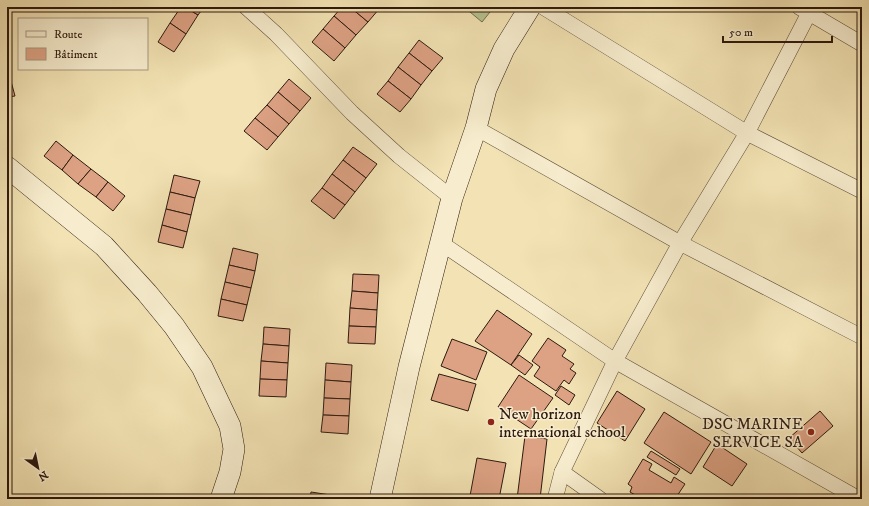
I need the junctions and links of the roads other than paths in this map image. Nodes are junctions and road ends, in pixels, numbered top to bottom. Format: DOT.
graph roads {
  1 [pos="246,7"];
  2 [pos="530,7"];
  3 [pos="543,7"];
  4 [pos="804,10"];
  5 [pos="862,44"];
  6 [pos="476,128"];
  7 [pos="747,133"];
  8 [pos="7,167"];
  9 [pos="862,192"];
  10 [pos="452,198"];
  11 [pos="441,243"];
  12 [pos="680,243"];
  13 [pos="862,337"];
  14 [pos="615,361"];
  15 [pos="562,472"];
  16 [pos="221,499"];
  17 [pos="380,499"];
  18 [pos="555,499"];
  19 [pos="600,499"];
  20 [pos="859,499"];
  1 -- 10 [label="street"];
  2 -- 6 [label="street"];
  3 -- 7 [label="street"];
  4 -- 5 [label="street"];
  4 -- 7 [label="street"];
  6 -- 10 [label="street"];
  6 -- 12 [label="street"];
  7 -- 9 [label="street"];
  7 -- 12 [label="street"];
  8 -- 16 [label="street"];
  10 -- 11 [label="street"];
  11 -- 14 [label="street"];
  11 -- 17 [label="street"];
  12 -- 13 [label="street"];
  12 -- 14 [label="street"];
  14 -- 15 [label="street"];
  14 -- 20 [label="street"];
  15 -- 18 [label="street"];
  15 -- 19 [label="street"];
}
